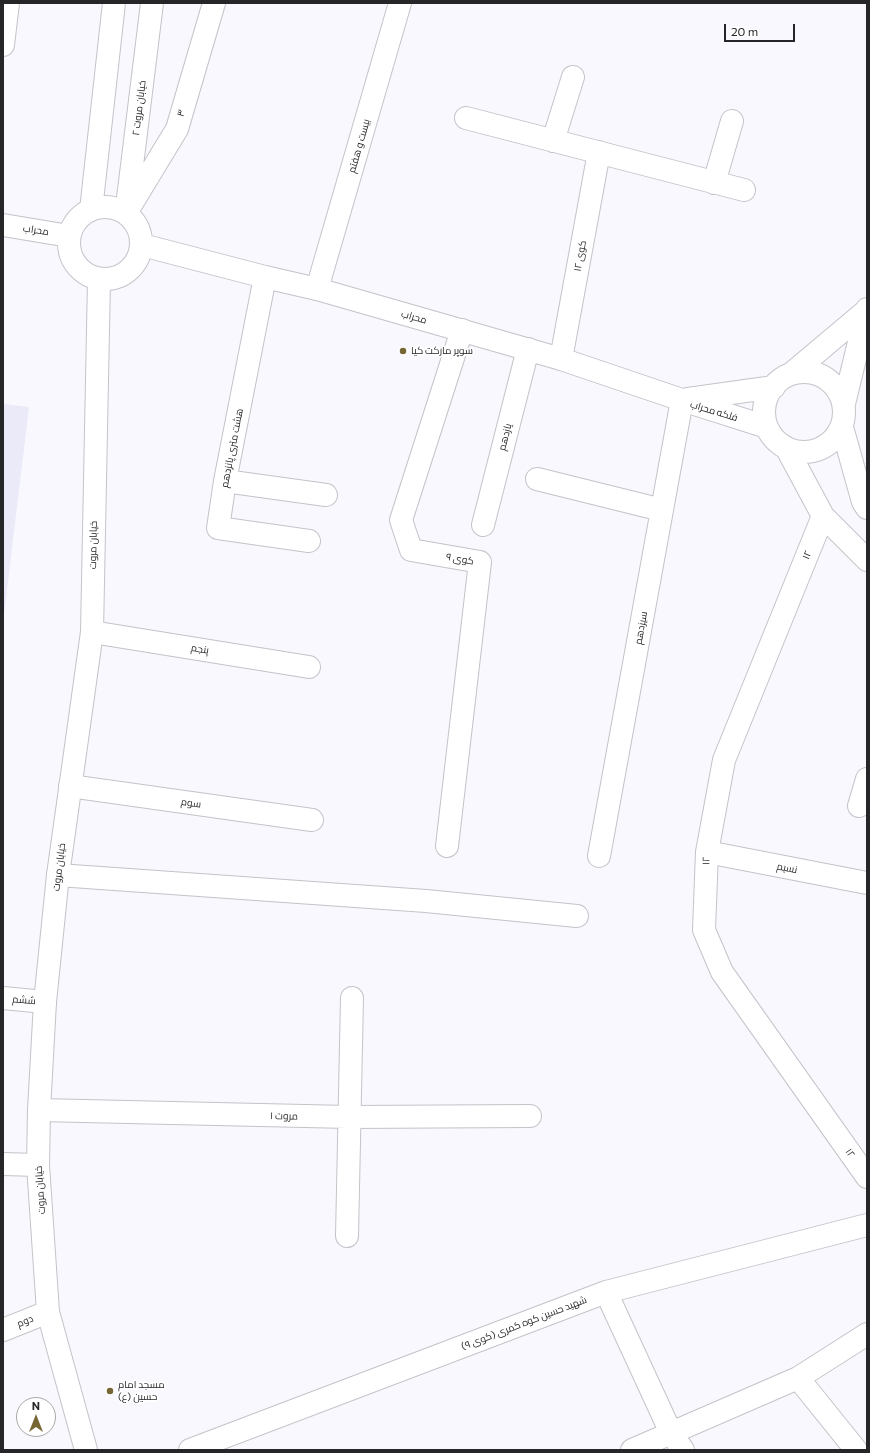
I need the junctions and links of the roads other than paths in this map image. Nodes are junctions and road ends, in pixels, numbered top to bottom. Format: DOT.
graph roads {
  1 [pos="8,3"];
  2 [pos="114,3"];
  3 [pos="152,3"];
  4 [pos="214,3"];
  5 [pos="400,3"];
  6 [pos="3,46"];
  7 [pos="573,77"];
  8 [pos="466,118"];
  9 [pos="732,121"];
  10 [pos="553,141"];
  11 [pos="599,152"];
  12 [pos="714,183"];
  13 [pos="744,190"];
  14 [pos="91,210"];
  15 [pos="126,213"];
  16 [pos="3,225"];
  17 [pos="70,236"];
  18 [pos="142,245"];
  19 [pos="265,277"];
  20 [pos="99,279"];
  21 [pos="317,290"];
  22 [pos="867,310"];
  23 [pos="462,330"];
  24 [pos="528,349"];
  25 [pos="561,359"];
  26 [pos="791,374"];
  27 [pos="774,387"];
  28 [pos="682,400"];
  29 [pos="844,404"];
  30 [pos="767,427"];
  31 [pos="842,427"];
  32 [pos="787,449"];
  33 [pos="537,479"];
  34 [pos="225,481"];
  35 [pos="326,495"];
  36 [pos="867,508"];
  37 [pos="662,510"];
  38 [pos="823,516"];
  39 [pos="483,525"];
  40 [pos="309,541"];
  41 [pos="867,560"];
  42 [pos="92,632"];
  43 [pos="309,667"];
  44 [pos="867,779"];
  45 [pos="70,786"];
  46 [pos="859,806"];
  47 [pos="312,820"];
  48 [pos="447,846"];
  49 [pos="707,852"];
  50 [pos="599,856"];
  51 [pos="58,875"];
  52 [pos="867,883"];
  53 [pos="577,916"];
  54 [pos="3,998"];
  55 [pos="352,998"];
  56 [pos="45,1002"];
  57 [pos="39,1110"];
  58 [pos="530,1116"];
  59 [pos="349,1117"];
  60 [pos="3,1164"];
  61 [pos="38,1166"];
  62 [pos="867,1177"];
  63 [pos="867,1225"];
  64 [pos="347,1236"];
  65 [pos="606,1292"];
  66 [pos="48,1312"];
  67 [pos="3,1330"];
  68 [pos="867,1334"];
  69 [pos="798,1378"];
  70 [pos="671,1433"];
  71 [pos="86,1450"];
  72 [pos="190,1450"];
  73 [pos="632,1450"];
  74 [pos="683,1450"];
  75 [pos="856,1450"];
  1 -- 6 [label="street"];
  2 -- 14 [label="street"];
  3 -- 15 [label="street, خیابان مروت ۲"];
  4 -- 15 [label="street, ۳"];
  5 -- 21 [label="street, بیست و هفتم"];
  7 -- 10 [label="street"];
  8 -- 10 [label="street"];
  9 -- 12 [label="street"];
  10 -- 11 [label="street"];
  11 -- 12 [label="street"];
  11 -- 25 [label="street, کوی ۱۲"];
  12 -- 13 [label="street"];
  14 -- 15 [label="street"];
  14 -- 17 [label="street"];
  15 -- 18 [label="street"];
  16 -- 17 [label="street, محراب"];
  17 -- 20 [label="street"];
  18 -- 19 [label="street, محراب"];
  18 -- 20 [label="street"];
  19 -- 21 [label="street, محراب"];
  19 -- 34 [label="street, هشت متری پانزدهم"];
  20 -- 42 [label="street, خیابان مروت"];
  21 -- 23 [label="street, محراب"];
  22 -- 26 [label="street"];
  22 -- 29 [label="street"];
  23 -- 24 [label="street, محراب"];
  23 -- 48 [label="street, کوی ۹"];
  24 -- 25 [label="street, محراب"];
  24 -- 39 [label="street, یازدهم"];
  25 -- 28 [label="street, محراب"];
  26 -- 27 [label="street"];
  26 -- 29 [label="street"];
  27 -- 28 [label="street, فلکه محراب"];
  27 -- 30 [label="street"];
  28 -- 30 [label="street, فلکه محراب"];
  28 -- 37 [label="street, سیزدهم"];
  29 -- 31 [label="street"];
  30 -- 32 [label="street"];
  31 -- 32 [label="street"];
  31 -- 36 [label="street"];
  32 -- 38 [label="street"];
  33 -- 37 [label="street"];
  34 -- 35 [label="street"];
  34 -- 40 [label="street, هشت متری پانزدهم"];
  37 -- 50 [label="street, سیزدهم"];
  38 -- 41 [label="street"];
  38 -- 49 [label="street, ۱۲"];
  42 -- 43 [label="street, پنجم"];
  42 -- 45 [label="street, خیابان مروت"];
  44 -- 46 [label="street"];
  45 -- 47 [label="street, سوم"];
  45 -- 51 [label="street, خیابان مروت"];
  49 -- 52 [label="street, نسیم"];
  49 -- 62 [label="street, ۱۲"];
  51 -- 53 [label="street"];
  51 -- 56 [label="street, خیابان مروت"];
  54 -- 56 [label="street, ششم"];
  55 -- 59 [label="street"];
  56 -- 57 [label="street, خیابان مروت"];
  57 -- 59 [label="street, مروت ۱"];
  57 -- 61 [label="street, خیابان مروت"];
  58 -- 59 [label="street, مروت ۱"];
  59 -- 64 [label="street"];
  60 -- 61 [label="street"];
  61 -- 66 [label="street, خیابان مروت"];
  63 -- 65 [label="street, شهید حسین کوه کمری (کوی ۹)"];
  65 -- 70 [label="street"];
  65 -- 72 [label="street, شهید حسین کوه کمری (کوی ۹)"];
  66 -- 67 [label="street, دوم"];
  66 -- 71 [label="street, خیابان مروت"];
  68 -- 69 [label="street"];
  69 -- 70 [label="street"];
  69 -- 75 [label="street"];
  70 -- 73 [label="street"];
  70 -- 74 [label="street"];
}
